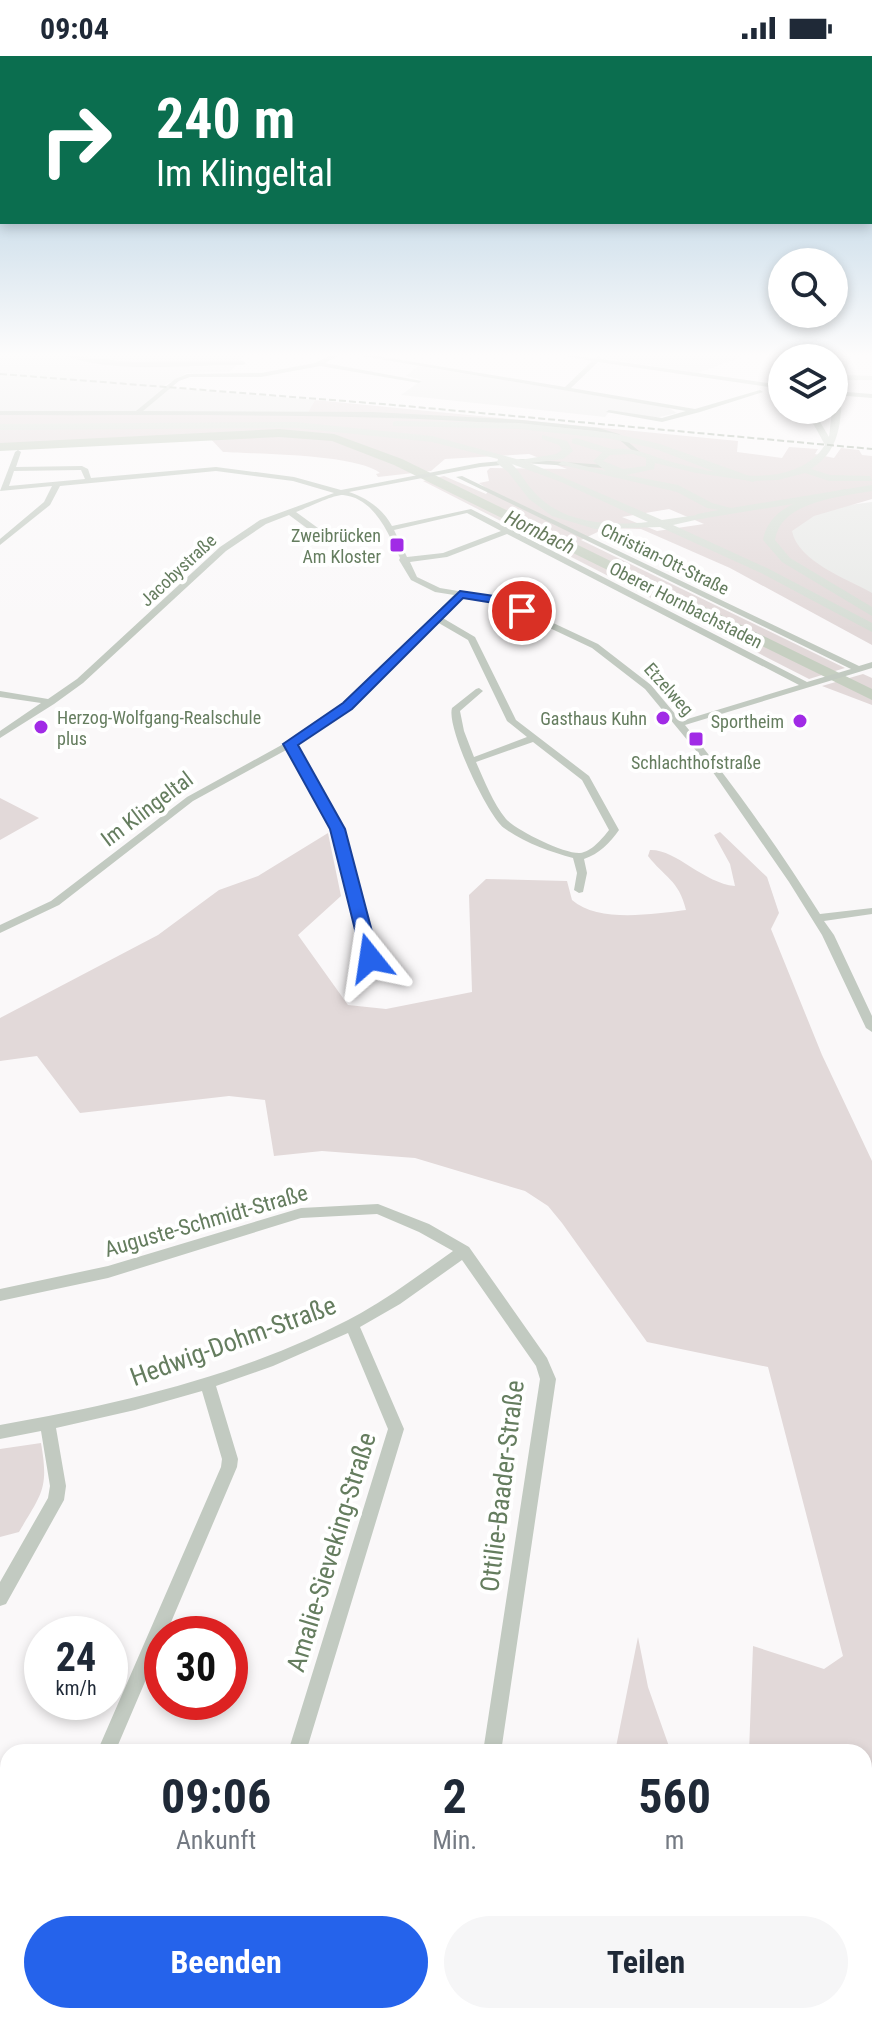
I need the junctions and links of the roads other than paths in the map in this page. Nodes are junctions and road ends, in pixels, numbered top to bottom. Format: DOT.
graph roads {
  1 [pos="464,447"];
  2 [pos="469,447"];
  3 [pos="488,447"];
  4 [pos="565,447"];
  5 [pos="576,447"];
  6 [pos="587,447"];
  7 [pos="622,447"];
  8 [pos="631,447"];
  9 [pos="659,447"];
  10 [pos="828,447"];
  11 [pos="18,452"];
  12 [pos="637,452"];
  13 [pos="607,457"];
  14 [pos="502,458"];
  15 [pos="524,461"];
  16 [pos="554,465"];
  17 [pos="650,465"];
  18 [pos="15,469"];
  19 [pos="803,469"];
  20 [pos="631,472"];
  21 [pos="460,477"];
  22 [pos="723,477"];
  23 [pos="88,478"];
  24 [pos="753,479"];
  25 [pos="872,479"];
  26 [pos="57,484"];
  27 [pos="844,486"];
  28 [pos="872,488"];
  29 [pos="2,489"];
  30 [pos="679,489"];
  31 [pos="345,491"];
  32 [pos="599,497"];
  33 [pos="707,502"];
  34 [pos="802,502"];
  35 [pos="765,504"];
  36 [pos="739,509"];
  37 [pos="292,513"];
  38 [pos="700,516"];
  39 [pos="389,529"];
  40 [pos="507,531"];
  41 [pos="330,541"];
  42 [pos="0,543"];
  43 [pos="403,560"];
  44 [pos="460,594"];
  45 [pos="872,612"];
  46 [pos="872,618"];
  47 [pos="438,619"];
  48 [pos="872,628"];
  49 [pos="872,665"];
  50 [pos="855,670"];
  51 [pos="811,684"];
  52 [pos="479,691"];
  53 [pos="0,694"];
  54 [pos="51,702"];
  55 [pos="680,724"];
  56 [pos="0,735"];
  57 [pos="534,738"];
  58 [pos="290,744"];
  59 [pos="471,761"];
  60 [pos="578,857"];
  61 [pos="579,890"];
  62 [pos="872,911"];
  63 [pos="819,918"];
  64 [pos="0,929"];
  65 [pos="370,958"];
  66 [pos="872,1028"];
  67 [pos="464,1251"];
  68 [pos="0,1295"];
  69 [pos="352,1325"];
  70 [pos="207,1382"];
  71 [pos="48,1424"];
  72 [pos="0,1432"];
  73 [pos="0,1598"];
  74 [pos="109,1744"];
  75 [pos="299,1744"];
  76 [pos="493,1744"];
  1 -- 14 [label="highway"];
  2 -- 14 [label="highway"];
  3 -- 14 [label="highway"];
  4 -- 15 [label="highway"];
  5 -- 13 [label="highway"];
  6 -- 13 [label="highway"];
  7 -- 13 [label="street"];
  8 -- 12 [label="street"];
  9 -- 24 [label="highway"];
  10 -- 19 [label="main road"];
  11 -- 18 [label="street"];
  12 -- 13 [label="main road"];
  12 -- 17 [label="main road"];
  13 -- 16 [label="street"];
  13 -- 16 [label="street"];
  13 -- 20 [label="main road"];
  14 -- 15 [label="highway"];
  14 -- 15 [label="highway"];
  14 -- 38 [label="highway"];
  15 -- 16 [label="highway"];
  15 -- 31 [label="street"];
  15 -- 32 [label="highway"];
  16 -- 30 [label="main road"];
  16 -- 46 [label="highway"];
  17 -- 20 [label="main road"];
  17 -- 22 [label="main road"];
  17 -- 30 [label="main road"];
  18 -- 23 [label="street"];
  18 -- 29 [label="street"];
  19 -- 24 [label="main road"];
  19 -- 27 [label="main road"];
  20 -- 30 [label="main road"];
  21 -- 50 [label="street, Christian-Ott-Straße"];
  22 -- 24 [label="main road"];
  22 -- 30 [label="main road"];
  23 -- 26 [label="street"];
  23 -- 31 [label="street"];
  25 -- 27 [label="main road"];
  26 -- 29 [label="street"];
  26 -- 42 [label="street"];
  27 -- 28 [label="main road"];
  27 -- 34 [label="highway"];
  30 -- 33 [label="main road"];
  31 -- 37 [label="street, Jacobystraße"];
  31 -- 39 [label="street, Etzelweg"];
  32 -- 33 [label="highway"];
  32 -- 48 [label="highway"];
  33 -- 35 [label="main road"];
  33 -- 36 [label="main road"];
  33 -- 38 [label="main road"];
  34 -- 35 [label="main road"];
  34 -- 45 [label="highway"];
  35 -- 36 [label="main road"];
  36 -- 38 [label="main road"];
  37 -- 41 [label="street"];
  37 -- 54 [label="street, Jacobystraße"];
  39 -- 40 [label="street, Oberer Hornbachstaden"];
  39 -- 43 [label="street, Etzelweg"];
  40 -- 43 [label="street"];
  40 -- 51 [label="street, Oberer Hornbachstaden"];
  43 -- 44 [label="street, Etzelweg"];
  44 -- 47 [label="street, Im Klingeltal"];
  44 -- 55 [label="street, Etzelweg"];
  47 -- 57 [label="street"];
  47 -- 58 [label="street, Im Klingeltal"];
  49 -- 50 [label="street"];
  50 -- 51 [label="street"];
  51 -- 55 [label="street"];
  52 -- 59 [label="street"];
  53 -- 54 [label="street"];
  54 -- 56 [label="street, Jacobystraße"];
  55 -- 63 [label="street, Etzelweg"];
  57 -- 59 [label="street"];
  57 -- 60 [label="street"];
  58 -- 64 [label="street, Im Klingeltal"];
  58 -- 65 [label="street"];
  59 -- 60 [label="street"];
  60 -- 61 [label="street"];
  62 -- 63 [label="street"];
  63 -- 66 [label="street, Etzelweg"];
  67 -- 68 [label="street, Auguste-Schmidt-Straße"];
  67 -- 69 [label="street, Hedwig-Dohm-Straße"];
  67 -- 76 [label="street, Ottilie-Baader-Straße"];
  69 -- 70 [label="street, Hedwig-Dohm-Straße"];
  69 -- 75 [label="street, Amalie-Sieveking-Straße"];
  70 -- 71 [label="street, Hedwig-Dohm-Straße"];
  70 -- 74 [label="street"];
  71 -- 72 [label="street, Hedwig-Dohm-Straße"];
  71 -- 73 [label="street"];
}
